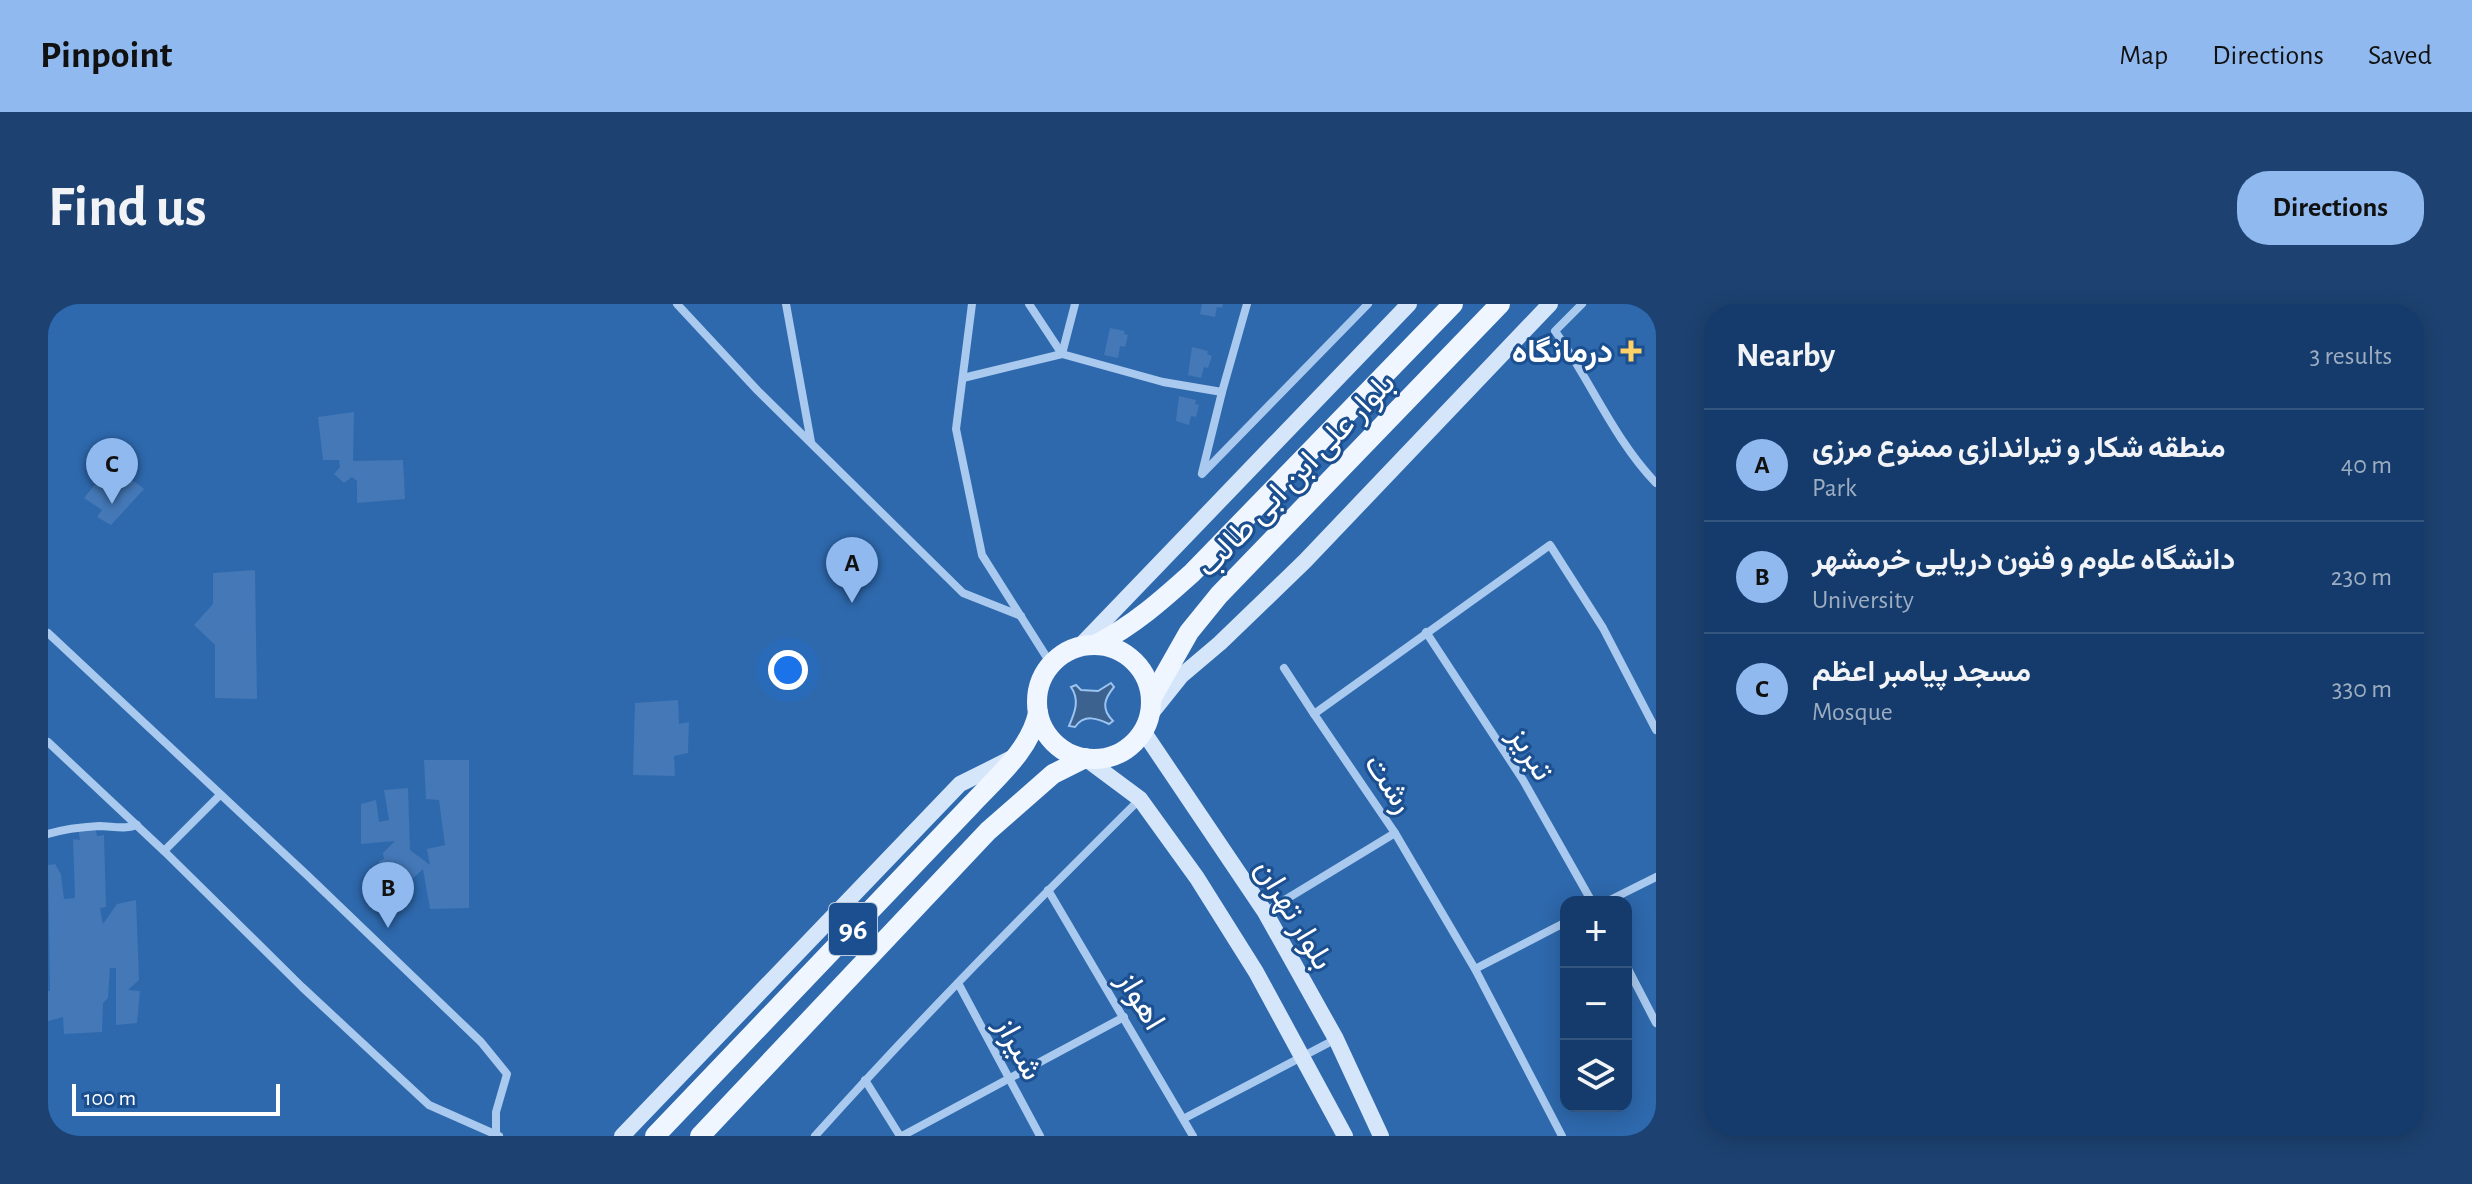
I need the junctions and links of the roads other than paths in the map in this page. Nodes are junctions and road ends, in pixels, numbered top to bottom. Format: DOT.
graph roads {
  1 [pos="677,304"];
  2 [pos="786,304"];
  3 [pos="972,304"];
  4 [pos="1029,304"];
  5 [pos="1075,304"];
  6 [pos="1247,304"];
  7 [pos="1368,304"];
  8 [pos="1409,304"];
  9 [pos="1453,304"];
  10 [pos="1500,304"];
  11 [pos="1550,304"];
  12 [pos="1582,304"];
  13 [pos="1537,318"];
  14 [pos="1555,331"];
  15 [pos="1062,354"];
  16 [pos="963,378"];
  17 [pos="1222,392"];
  18 [pos="811,442"];
  19 [pos="1656,483"];
  20 [pos="1021,616"];
  21 [pos="1426,632"];
  22 [pos="48,633"];
  23 [pos="1088,645"];
  24 [pos="1051,664"];
  25 [pos="1284,668"];
  26 [pos="1038,713"];
  27 [pos="1314,714"];
  28 [pos="1148,715"];
  29 [pos="1656,730"];
  30 [pos="48,742"];
  31 [pos="1017,755"];
  32 [pos="1085,758"];
  33 [pos="220,795"];
  34 [pos="1140,799"];
  35 [pos="137,825"];
  36 [pos="1395,833"];
  37 [pos="48,834"];
  38 [pos="164,851"];
  39 [pos="1656,877"];
  40 [pos="1048,890"];
  41 [pos="1589,896"];
  42 [pos="1618,896"];
  43 [pos="1265,912"];
  44 [pos="1560,925"];
  45 [pos="1628,968"];
  46 [pos="1475,969"];
  47 [pos="958,983"];
  48 [pos="1124,1017"];
  49 [pos="1656,1023"];
  50 [pos="1336,1039"];
  51 [pos="1304,1057"];
  52 [pos="1010,1079"];
  53 [pos="865,1080"];
  54 [pos="1185,1118"];
  55 [pos="497,1135"];
  56 [pos="622,1136"];
  57 [pos="655,1136"];
  58 [pos="700,1136"];
  59 [pos="815,1136"];
  60 [pos="901,1136"];
  61 [pos="1040,1136"];
  62 [pos="1193,1136"];
  63 [pos="1345,1136"];
  64 [pos="1381,1136"];
  65 [pos="1562,1136"];
  1 -- 18 [label="street"];
  2 -- 18 [label="street"];
  3 -- 16 [label="street"];
  4 -- 15 [label="street"];
  5 -- 15 [label="street"];
  6 -- 17 [label="street"];
  7 -- 17 [label="street"];
  8 -- 23 [label="street"];
  9 -- 23 [label="main road, بلوار علی ابن ابی طالب"];
  10 -- 28 [label="main road, بلوار علی ابن ابی طالب / 96"];
  11 -- 13 [label="street"];
  12 -- 14 [label="street"];
  13 -- 14 [label="street"];
  13 -- 28 [label="street"];
  14 -- 19 [label="street"];
  15 -- 16 [label="street"];
  15 -- 17 [label="street"];
  16 -- 20 [label="street"];
  18 -- 20 [label="street"];
  20 -- 24 [label="street"];
  21 -- 27 [label="street"];
  21 -- 29 [label="street"];
  21 -- 41 [label="street, تبریز"];
  22 -- 33 [label="street"];
  23 -- 24 [label="main road"];
  23 -- 28 [label="main road"];
  24 -- 26 [label="main road, 96"];
  25 -- 27 [label="street, رشت"];
  26 -- 31 [label="main road, 96"];
  26 -- 32 [label="main road"];
  27 -- 36 [label="street, رشت"];
  28 -- 32 [label="main road, 96"];
  28 -- 43 [label="street, بلوار تهران"];
  30 -- 35 [label="street"];
  31 -- 56 [label="street"];
  31 -- 57 [label="main road, 96"];
  32 -- 34 [label="street, بلوار تهران"];
  32 -- 58 [label="main road, 96"];
  33 -- 38 [label="street"];
  33 -- 55 [label="street"];
  34 -- 40 [label="street"];
  34 -- 51 [label="street, بلوار تهران"];
  35 -- 37 [label="street"];
  35 -- 38 [label="street"];
  36 -- 43 [label="street"];
  36 -- 46 [label="street, رشت"];
  38 -- 55 [label="street"];
  39 -- 42 [label="street"];
  40 -- 47 [label="street"];
  40 -- 48 [label="street, اهواز"];
  43 -- 50 [label="street, بلوار تهران"];
  44 -- 46 [label="street"];
  45 -- 49 [label="street"];
  46 -- 65 [label="street, رشت"];
  47 -- 52 [label="street, شیراز"];
  47 -- 53 [label="street"];
  48 -- 52 [label="street"];
  48 -- 54 [label="street, اهواز"];
  50 -- 51 [label="street"];
  50 -- 64 [label="street, بلوار تهران"];
  51 -- 54 [label="street"];
  51 -- 63 [label="street, بلوار تهران"];
  52 -- 60 [label="street"];
  52 -- 61 [label="street, شیراز"];
  53 -- 59 [label="street"];
  53 -- 60 [label="street"];
  54 -- 62 [label="street, اهواز"];
}
